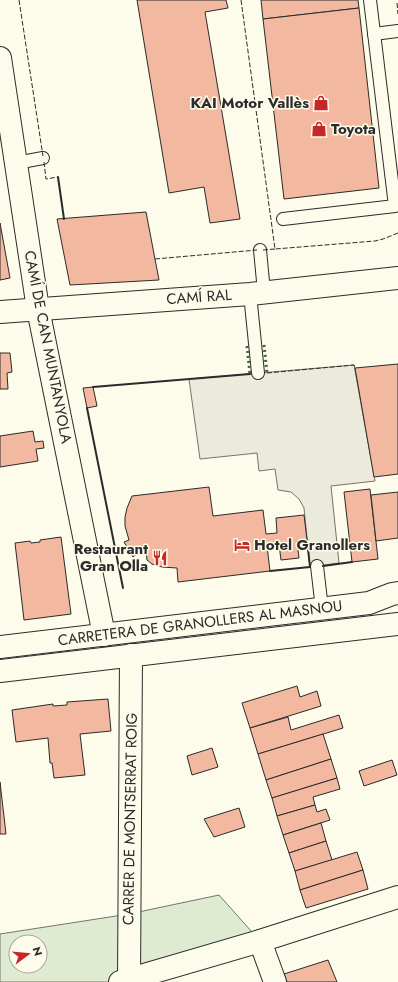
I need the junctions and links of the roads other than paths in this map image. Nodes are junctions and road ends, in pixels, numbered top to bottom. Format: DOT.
graph roads {
  1 [pos="370,0"];
  2 [pos="398,31"];
  3 [pos="374,34"];
  4 [pos="0,58"];
  5 [pos="393,154"];
  6 [pos="43,158"];
  7 [pos="16,163"];
  8 [pos="283,219"];
  9 [pos="260,250"];
  10 [pos="398,278"];
  11 [pos="257,293"];
  12 [pos="38,308"];
  13 [pos="0,312"];
  14 [pos="258,373"];
  15 [pos="317,566"];
  16 [pos="398,593"];
  17 [pos="322,609"];
  18 [pos="398,624"];
  19 [pos="104,634"];
  20 [pos="0,647"];
  21 [pos="132,655"];
  22 [pos="0,671"];
  23 [pos="398,897"];
  24 [pos="260,941"];
  25 [pos="126,981"];
  26 [pos="275,982"];
  1 -- 3 [label="lane"];
  2 -- 3 [label="lane"];
  3 -- 5 [label="lane"];
  4 -- 7 [label="street, CAMÍ DE CAN MUNTANYOLA"];
  5 -- 8 [label="lane"];
  6 -- 7 [label="lane"];
  7 -- 12 [label="street, CAMÍ DE CAN MUNTANYOLA"];
  9 -- 11 [label="lane"];
  10 -- 11 [label="street, CAMÍ RAL"];
  11 -- 12 [label="street, CAMÍ RAL"];
  11 -- 14 [label="lane"];
  12 -- 13 [label="street, CAMÍ RAL"];
  12 -- 19 [label="street, CAMÍ DE CAN MUNTANYOLA"];
  15 -- 17 [label="lane"];
  16 -- 17 [label="street, CARRETERA DE GRANOLLERS AL MASNOU"];
  17 -- 19 [label="street, CARRETERA DE GRANOLLERS AL MASNOU"];
  18 -- 21 [label="street, CARRETERA DE GRANOLLERS AL MASNOU"];
  19 -- 20 [label="street, CARRETERA DE GRANOLLERS AL MASNOU"];
  21 -- 22 [label="street, CARRETERA DE GRANOLLERS AL MASNOU"];
  21 -- 25 [label="street, CARRER DE MONTSERRAT ROIG"];
  23 -- 24 [label="street"];
  24 -- 25 [label="street"];
  24 -- 26 [label="street"];
}
